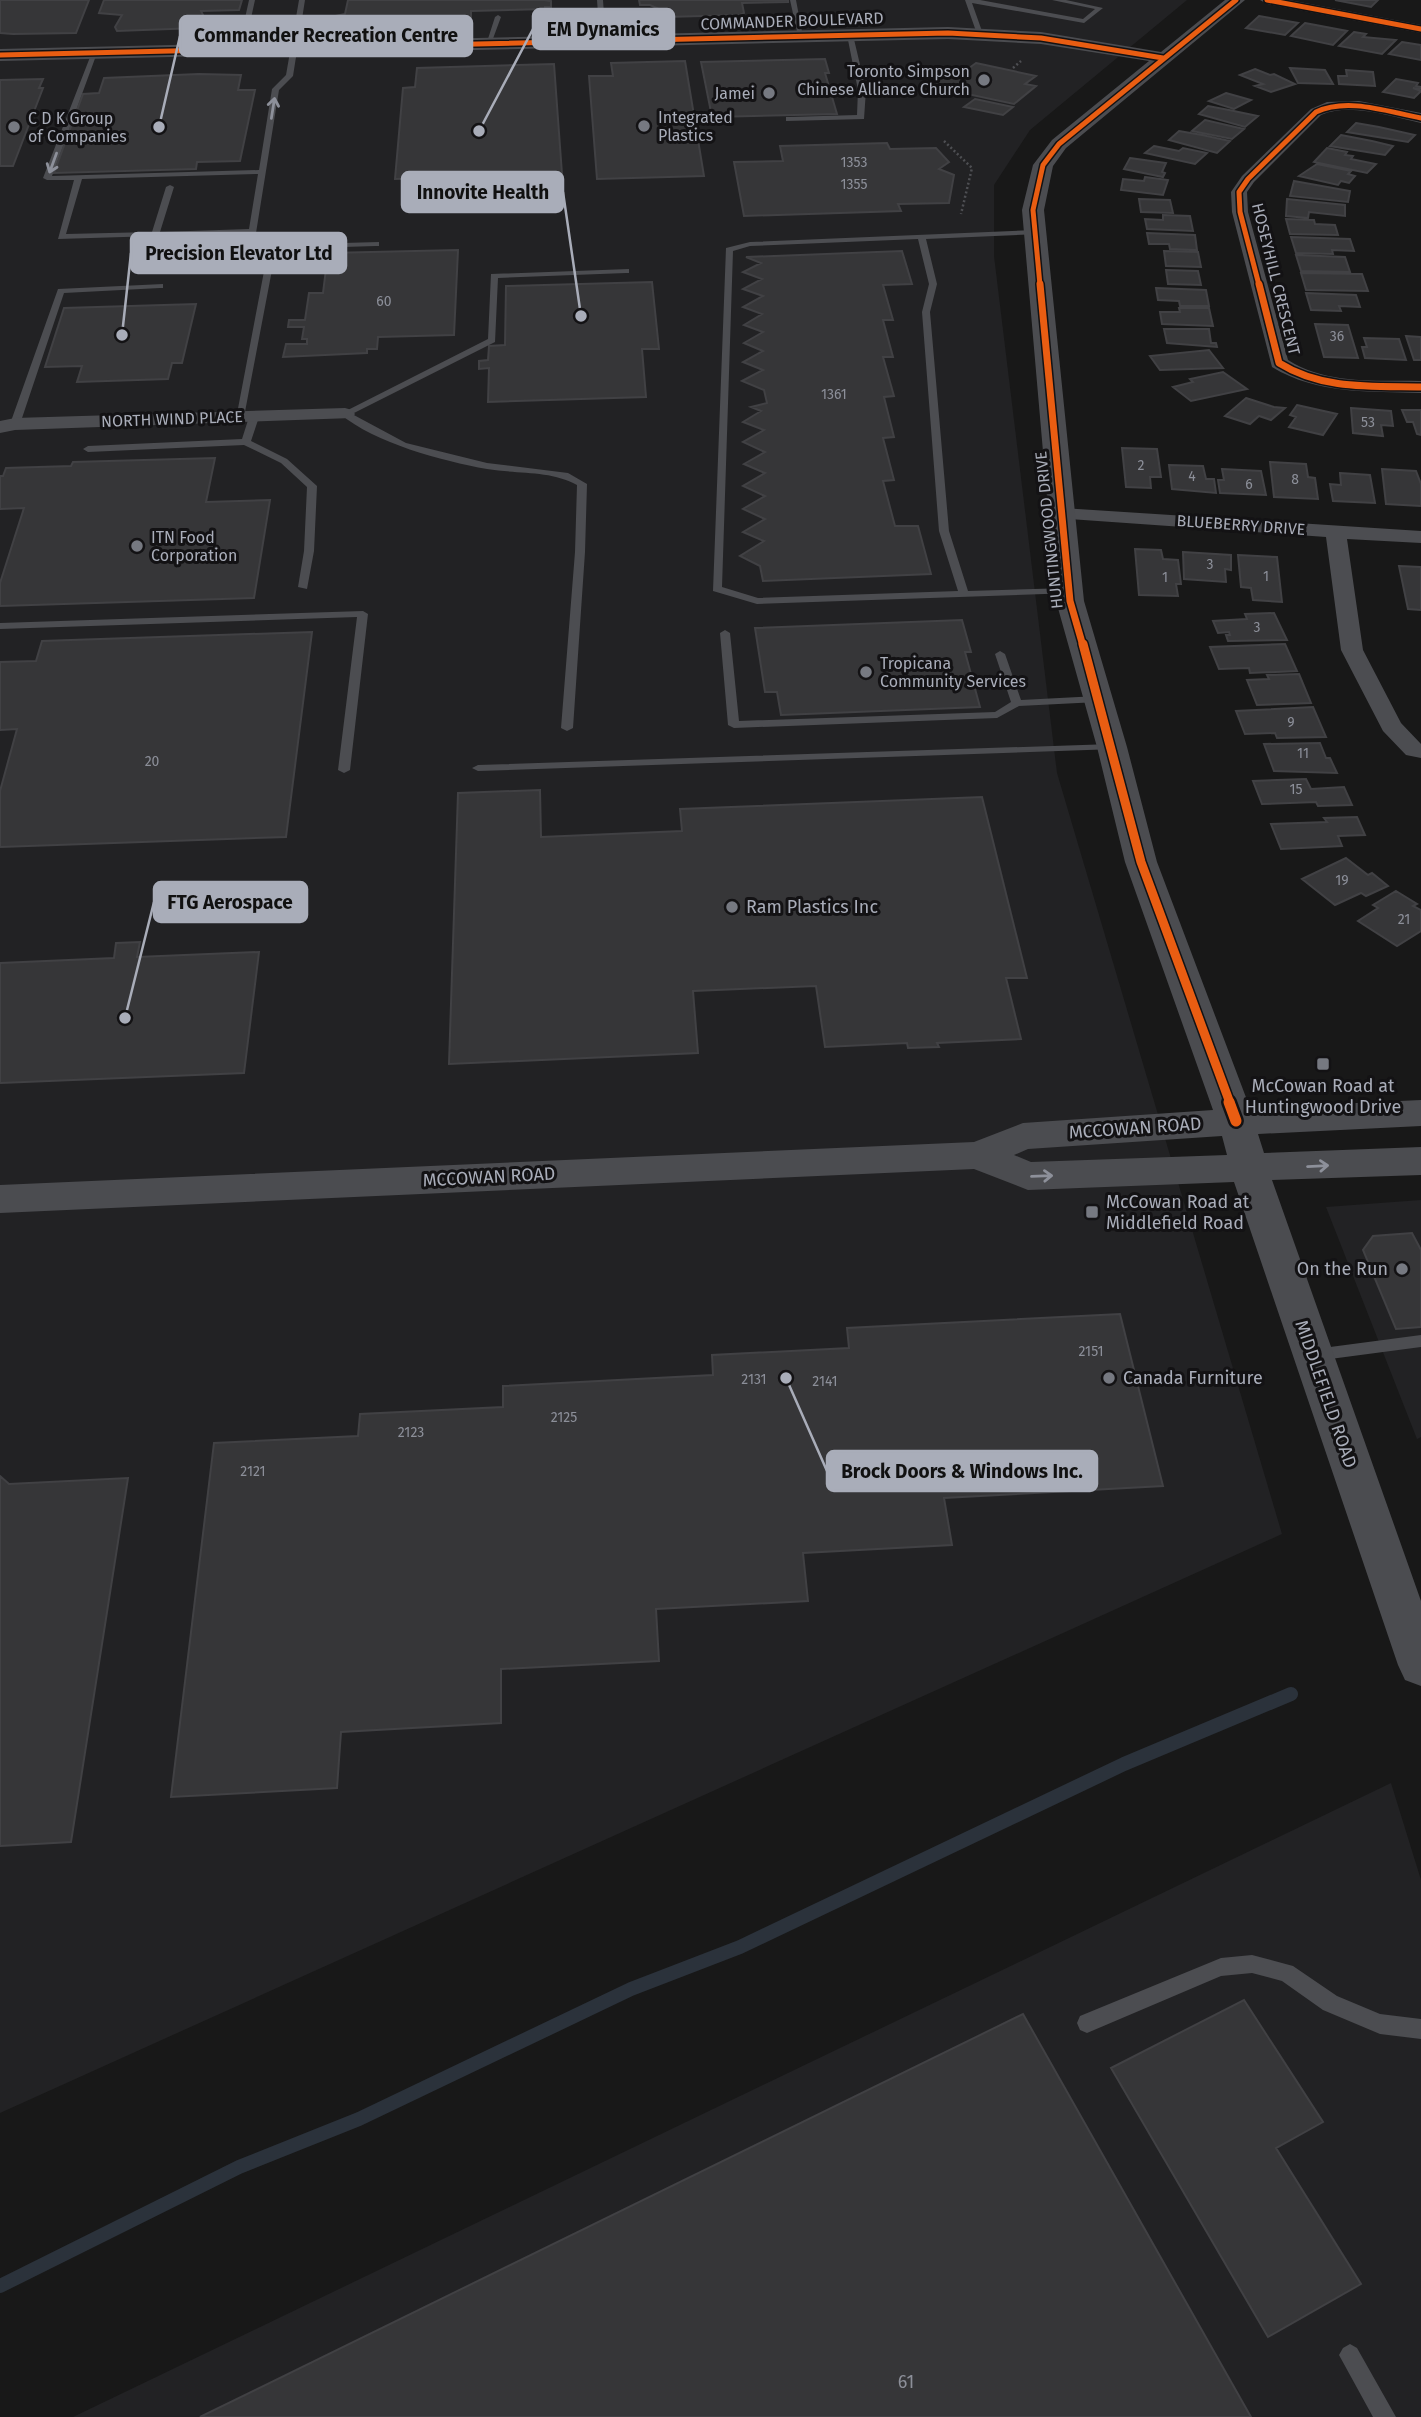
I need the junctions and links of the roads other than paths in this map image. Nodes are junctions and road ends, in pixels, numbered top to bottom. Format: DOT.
graph roads {
  1 [pos="252,0"];
  2 [pos="302,0"];
  3 [pos="600,0"];
  4 [pos="793,0"];
  5 [pos="968,0"];
  6 [pos="1055,0"];
  7 [pos="1236,0"];
  8 [pos="1267,0"];
  9 [pos="498,17"];
  10 [pos="1413,24"];
  11 [pos="980,34"];
  12 [pos="849,35"];
  13 [pos="801,36"];
  14 [pos="603,42"];
  15 [pos="488,44"];
  16 [pos="292,49"];
  17 [pos="241,50"];
  18 [pos="94,53"];
  19 [pos="0,55"];
  20 [pos="1163,58"];
  21 [pos="1421,118"];
  22 [pos="789,119"];
  23 [pos="263,172"];
  24 [pos="79,177"];
  25 [pos="170,187"];
  26 [pos="1035,232"];
  27 [pos="155,234"];
  28 [pos="922,237"];
  29 [pos="376,244"];
  30 [pos="626,271"];
  31 [pos="160,286"];
  32 [pos="1421,387"];
  33 [pos="345,414"];
  34 [pos="246,417"];
  35 [pos="8,425"];
  36 [pos="246,442"];
  37 [pos="88,449"];
  38 [pos="1062,514"];
  39 [pos="1336,532"];
  40 [pos="1421,537"];
  41 [pos="303,587"];
  42 [pos="1069,591"];
  43 [pos="964,594"];
  44 [pos="0,626"];
  45 [pos="725,633"];
  46 [pos="1000,654"];
  47 [pos="1098,699"];
  48 [pos="1017,703"];
  49 [pos="567,728"];
  50 [pos="1112,747"];
  51 [pos="1419,756"];
  52 [pos="478,768"];
  53 [pos="344,770"];
  54 [pos="1421,1113"];
  55 [pos="1236,1121"];
  56 [pos="978,1155"];
  57 [pos="1421,1161"];
  58 [pos="1250,1170"];
  59 [pos="0,1199"];
  60 [pos="1421,1341"];
  61 [pos="1312,1355"];
  62 [pos="1421,1665"];
  63 [pos="1087,2023"];
  64 [pos="1421,2029"];
  65 [pos="1350,2356"];
  66 [pos="1385,2417"];
  1 -- 17 [label="lane"];
  2 -- 16 [label="lane"];
  3 -- 14 [label="lane"];
  4 -- 13 [label="lane"];
  5 -- 6 [label="lane"];
  5 -- 11 [label="lane"];
  7 -- 20 [label="street, HUNTINGWOOD DRIVE"];
  8 -- 10 [label="street"];
  9 -- 15 [label="lane"];
  11 -- 12 [label="street, COMMANDER BOULEVARD"];
  11 -- 20 [label="street, COMMANDER BOULEVARD"];
  12 -- 13 [label="street, COMMANDER BOULEVARD"];
  12 -- 22 [label="lane"];
  13 -- 14 [label="street, COMMANDER BOULEVARD"];
  14 -- 15 [label="street, COMMANDER BOULEVARD"];
  15 -- 16 [label="street, COMMANDER BOULEVARD"];
  16 -- 17 [label="street, COMMANDER BOULEVARD"];
  23 -- 16 [label="lane, one-way"];
  17 -- 18 [label="street, COMMANDER BOULEVARD"];
  18 -- 19 [label="street, COMMANDER BOULEVARD"];
  18 -- 24 [label="lane, one-way"];
  20 -- 26 [label="street, HUNTINGWOOD DRIVE"];
  21 -- 32 [label="street, HOSEYHILL CRESCENT"];
  23 -- 24 [label="lane"];
  23 -- 27 [label="lane"];
  24 -- 27 [label="lane"];
  25 -- 27 [label="lane"];
  26 -- 28 [label="lane"];
  26 -- 38 [label="street, HUNTINGWOOD DRIVE"];
  28 -- 43 [label="lane"];
  28 -- 43 [label="lane"];
  29 -- 34 [label="lane"];
  30 -- 33 [label="lane"];
  31 -- 35 [label="lane"];
  33 -- 34 [label="street, NORTH WIND PLACE"];
  33 -- 49 [label="lane"];
  34 -- 35 [label="street, NORTH WIND PLACE"];
  34 -- 36 [label="lane"];
  36 -- 37 [label="lane"];
  36 -- 41 [label="lane"];
  38 -- 39 [label="street, BLUEBERRY DRIVE"];
  38 -- 42 [label="street, HUNTINGWOOD DRIVE"];
  39 -- 40 [label="street, BLUEBERRY DRIVE"];
  39 -- 51 [label="street"];
  42 -- 43 [label="lane"];
  42 -- 47 [label="street, HUNTINGWOOD DRIVE"];
  44 -- 53 [label="lane"];
  45 -- 48 [label="lane"];
  46 -- 48 [label="lane"];
  47 -- 48 [label="lane"];
  47 -- 50 [label="street, HUNTINGWOOD DRIVE"];
  50 -- 52 [label="lane"];
  50 -- 55 [label="street, HUNTINGWOOD DRIVE"];
  54 -- 55 [label="street, MCCOWAN ROAD"];
  55 -- 56 [label="street, MCCOWAN ROAD"];
  55 -- 58 [label="street, MIDDLEFIELD ROAD"];
  56 -- 58 [label="street, MCCOWAN ROAD, one-way"];
  56 -- 59 [label="street, MCCOWAN ROAD"];
  58 -- 57 [label="street, MCCOWAN ROAD, one-way"];
  58 -- 61 [label="street, MIDDLEFIELD ROAD"];
  60 -- 61 [label="lane"];
  61 -- 62 [label="street, MIDDLEFIELD ROAD"];
  63 -- 64 [label="lane"];
  65 -- 66 [label="lane"];
}
